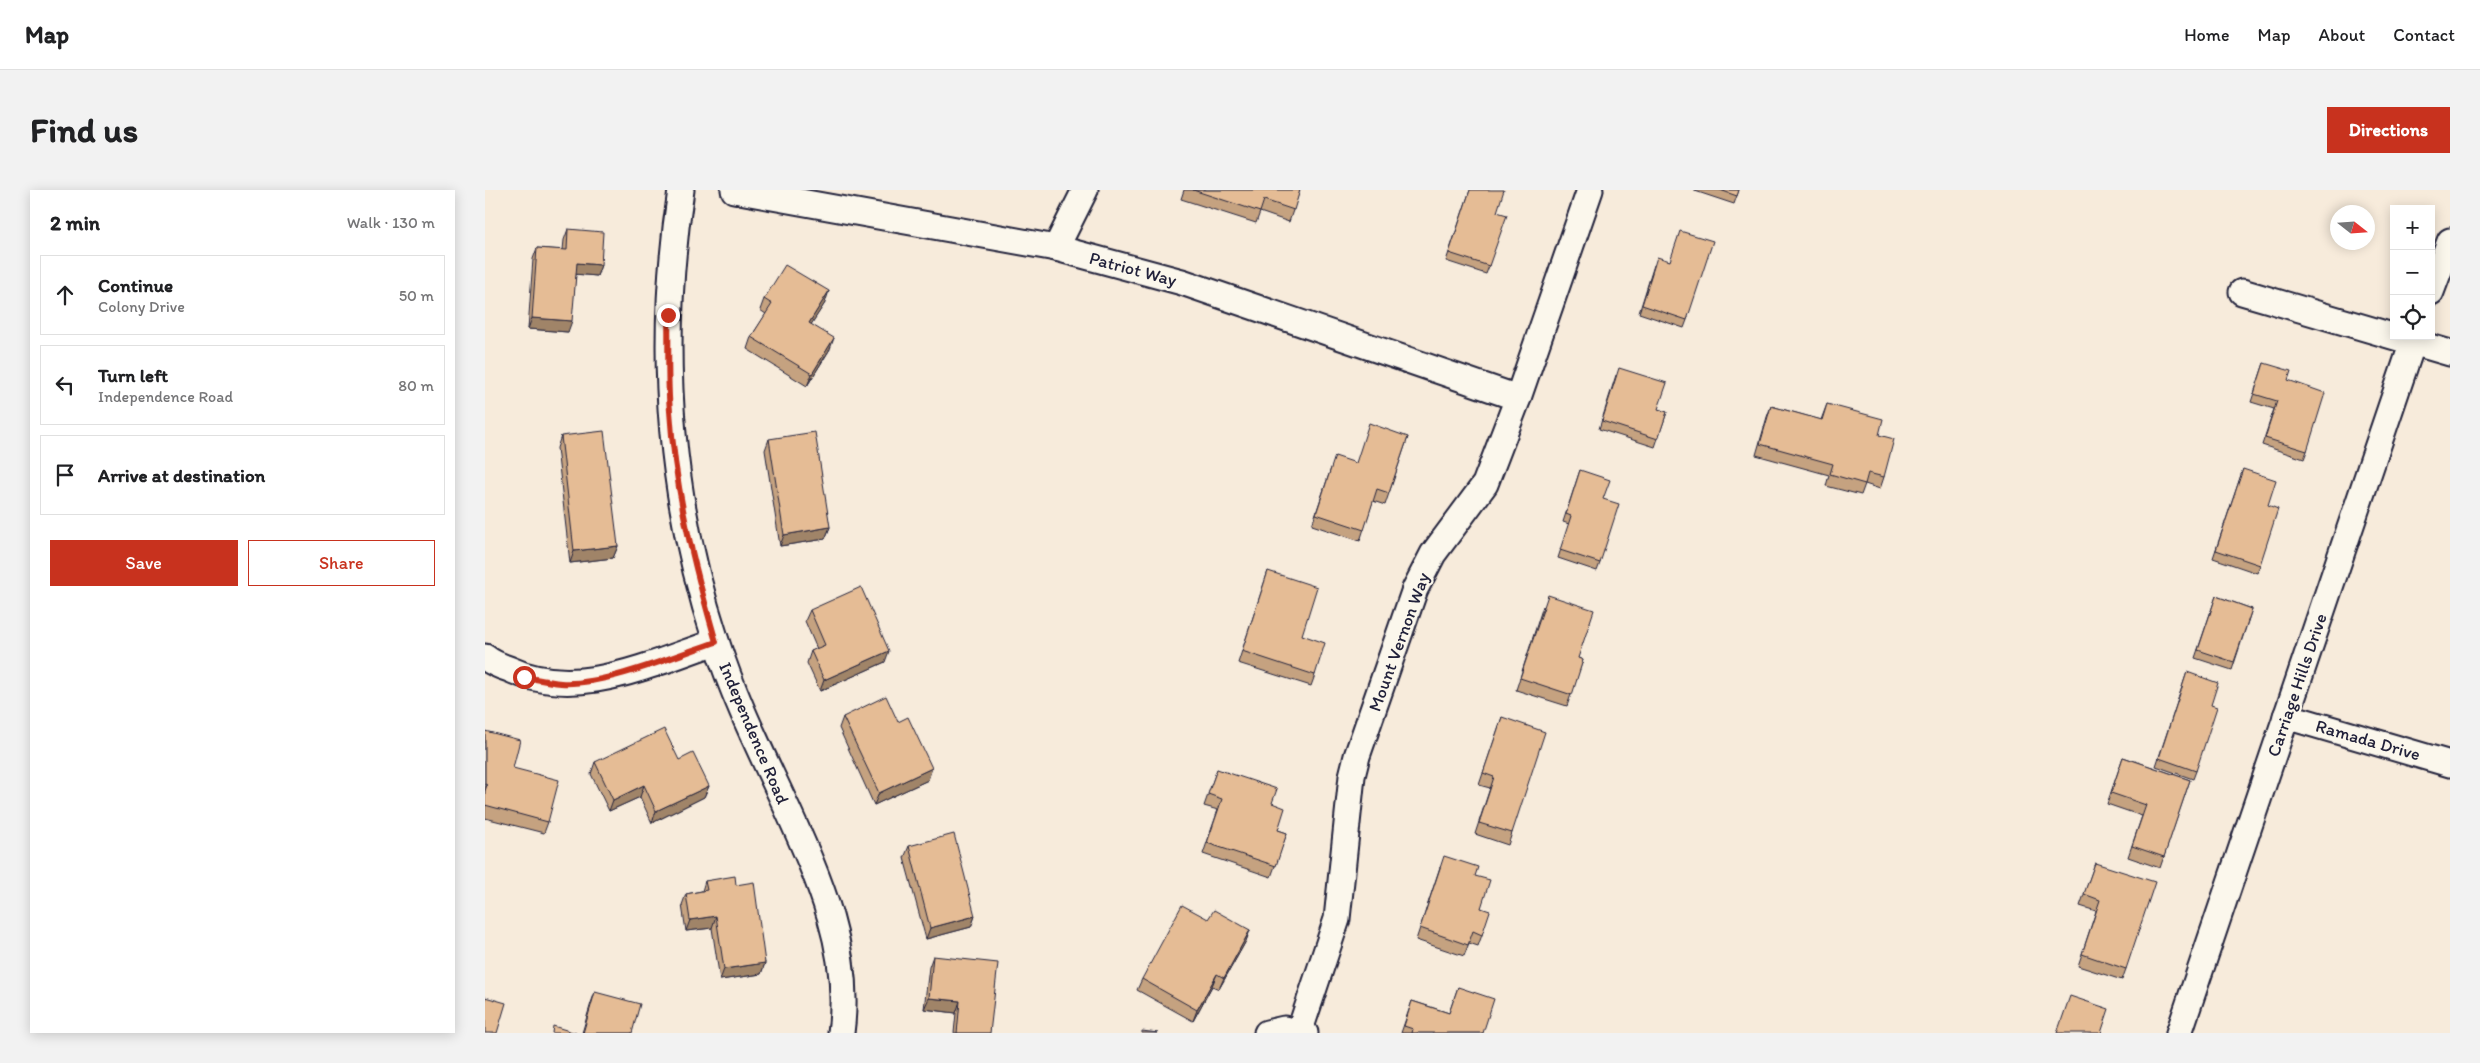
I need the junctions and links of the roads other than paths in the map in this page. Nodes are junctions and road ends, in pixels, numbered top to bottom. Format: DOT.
graph roads {
  1 [pos="681,190"];
  2 [pos="734,190"];
  3 [pos="1085,190"];
  4 [pos="1590,190"];
  5 [pos="2450,241"];
  6 [pos="1056,248"];
  7 [pos="2435,281"];
  8 [pos="2242,292"];
  9 [pos="2390,332"];
  10 [pos="2414,340"];
  11 [pos="2417,340"];
  12 [pos="2450,353"];
  13 [pos="1518,398"];
  14 [pos="716,642"];
  15 [pos="485,657"];
  16 [pos="2286,716"];
  17 [pos="2450,764"];
  18 [pos="1303,1032"];
  19 [pos="841,1033"];
  20 [pos="1267,1033"];
  21 [pos="2179,1033"];
  1 -- 14 [label="street, Independence Road"];
  2 -- 6 [label="street, Patriot Way"];
  3 -- 6 [label="street"];
  4 -- 13 [label="street, Mount Vernon Way"];
  5 -- 7 [label="street"];
  6 -- 13 [label="street, Patriot Way"];
  8 -- 9 [label="street"];
  10 -- 16 [label="street, Carriage Hills Drive"];
  11 -- 12 [label="street"];
  13 -- 18 [label="street, Mount Vernon Way"];
  14 -- 15 [label="street"];
  14 -- 19 [label="street, Independence Road"];
  16 -- 17 [label="street, Ramada Drive"];
  16 -- 21 [label="street, Carriage Hills Drive"];
  18 -- 20 [label="street, Mount Vernon Way"];
}
